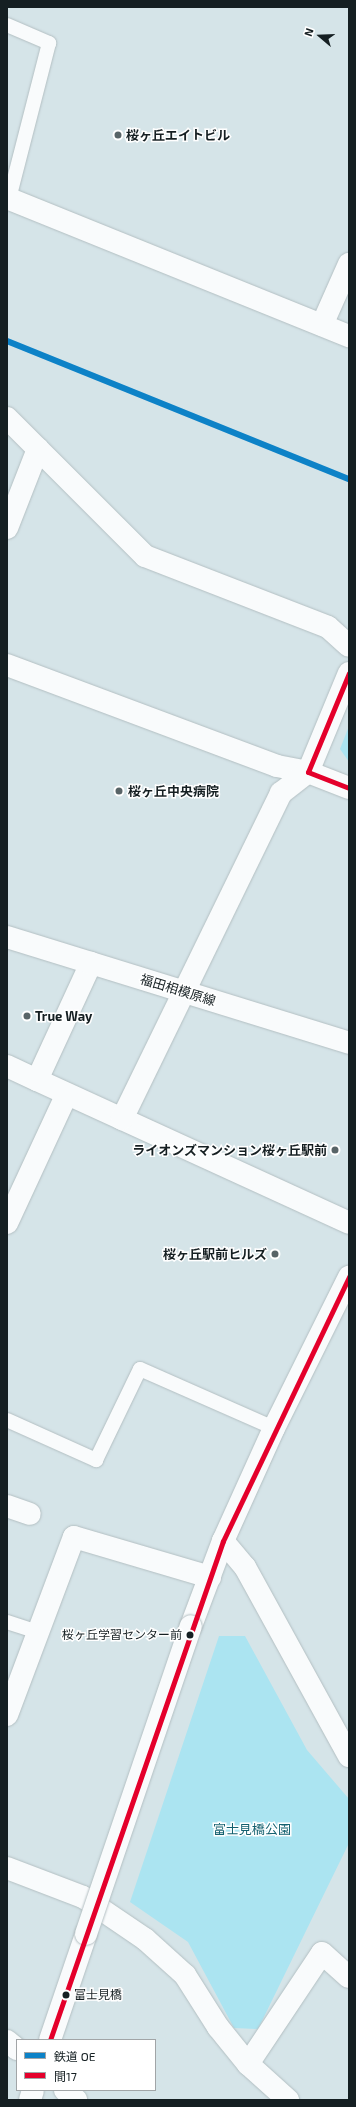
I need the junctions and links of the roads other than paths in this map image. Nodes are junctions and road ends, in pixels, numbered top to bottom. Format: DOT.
graph roads {
  1 [pos="7,25"];
  2 [pos="8,198"];
  3 [pos="349,264"];
  4 [pos="322,325"];
  5 [pos="349,336"];
  6 [pos="7,418"];
  7 [pos="38,449"];
  8 [pos="7,528"];
  9 [pos="349,646"];
  10 [pos="7,665"];
  11 [pos="349,673"];
  12 [pos="308,772"];
  13 [pos="349,788"];
  14 [pos="7,937"];
  15 [pos="91,963"];
  16 [pos="185,992"];
  17 [pos="349,1043"];
  18 [pos="7,1066"];
  19 [pos="37,1080"];
  20 [pos="67,1094"];
  21 [pos="122,1119"];
  22 [pos="7,1223"];
  23 [pos="349,1223"];
  24 [pos="349,1278"];
  25 [pos="7,1420"];
  26 [pos="274,1428"];
  27 [pos="7,1506"];
  28 [pos="30,1514"];
  29 [pos="223,1541"];
  30 [pos="210,1577"];
  31 [pos="7,1622"];
  32 [pos="36,1632"];
  33 [pos="7,1715"];
  34 [pos="349,1756"];
  35 [pos="7,1868"];
  36 [pos="349,1977"];
  37 [pos="50,2039"];
  38 [pos="7,2041"];
  39 [pos="16,2048"];
  40 [pos="248,2064"];
  41 [pos="66,2091"];
  42 [pos="76,2100"];
  43 [pos="288,2100"];
  1 -- 2 [label="lane"];
  2 -- 4 [label="street"];
  3 -- 4 [label="street"];
  4 -- 5 [label="street"];
  6 -- 7 [label="street"];
  7 -- 8 [label="street"];
  7 -- 9 [label="street"];
  10 -- 12 [label="street"];
  11 -- 12 [label="street"];
  12 -- 13 [label="street"];
  12 -- 16 [label="street"];
  14 -- 15 [label="street, 福田相模原線"];
  15 -- 16 [label="street, 福田相模原線"];
  15 -- 19 [label="street"];
  16 -- 17 [label="street, 福田相模原線"];
  16 -- 21 [label="street"];
  18 -- 19 [label="street"];
  19 -- 20 [label="street"];
  20 -- 21 [label="street"];
  20 -- 22 [label="street"];
  21 -- 23 [label="street"];
  24 -- 26 [label="street"];
  25 -- 26 [label="lane"];
  26 -- 29 [label="street"];
  27 -- 28 [label="street"];
  29 -- 30 [label="street"];
  29 -- 34 [label="street"];
  30 -- 32 [label="street"];
  30 -- 37 [label="street, bridge"];
  31 -- 32 [label="lane"];
  32 -- 33 [label="street"];
  35 -- 40 [label="street"];
  36 -- 40 [label="street"];
  38 -- 39 [label="street"];
  40 -- 43 [label="street"];
  41 -- 42 [label="street"];
}
